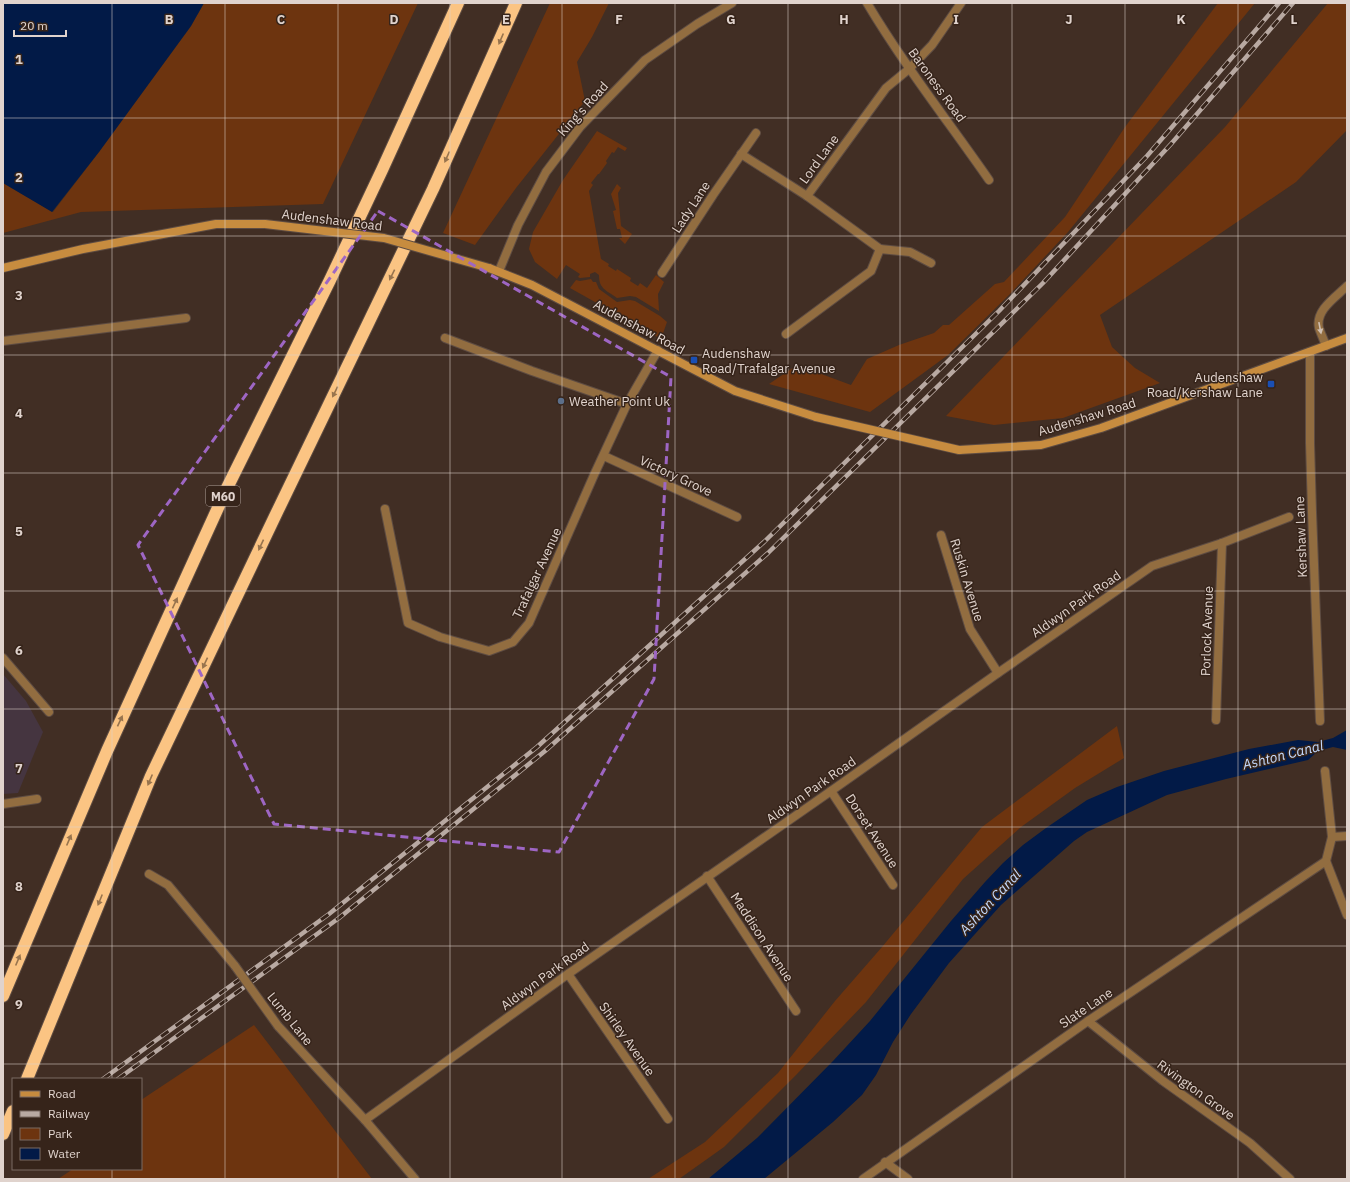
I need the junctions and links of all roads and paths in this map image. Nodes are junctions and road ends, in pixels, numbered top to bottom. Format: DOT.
graph roads {
  1 [pos="458,3"];
  2 [pos="516,3"];
  3 [pos="732,3"];
  4 [pos="867,3"];
  5 [pos="961,3"];
  6 [pos="909,69"];
  7 [pos="756,133"];
  8 [pos="741,154"];
  9 [pos="990,180"];
  10 [pos="806,196"];
  11 [pos="880,248"];
  12 [pos="931,263"];
  13 [pos="3,268"];
  14 [pos="499,271"];
  15 [pos="662,273"];
  16 [pos="1347,286"];
  17 [pos="186,318"];
  18 [pos="786,334"];
  19 [pos="445,338"];
  20 [pos="1347,338"];
  21 [pos="3,341"];
  22 [pos="1326,346"];
  23 [pos="658,350"];
  24 [pos="1310,352"];
  25 [pos="627,404"];
  26 [pos="604,456"];
  27 [pos="385,509"];
  28 [pos="737,517"];
  29 [pos="1289,517"];
  30 [pos="941,535"];
  31 [pos="1222,543"];
  32 [pos="3,658"];
  33 [pos="998,673"];
  34 [pos="49,712"];
  35 [pos="1216,720"];
  36 [pos="1320,721"];
  37 [pos="1325,771"];
  38 [pos="832,791"];
  39 [pos="37,799"];
  40 [pos="3,804"];
  41 [pos="1347,836"];
  42 [pos="1332,837"];
  43 [pos="1326,860"];
  44 [pos="149,874"];
  45 [pos="707,876"];
  46 [pos="893,885"];
  47 [pos="1347,915"];
  48 [pos="568,974"];
  49 [pos="3,996"];
  50 [pos="796,1011"];
  51 [pos="1088,1021"];
  52 [pos="27,1078"];
  53 [pos="12,1113"];
  54 [pos="668,1119"];
  55 [pos="365,1120"];
  56 [pos="3,1134"];
  57 [pos="885,1162"];
  58 [pos="415,1179"];
  59 [pos="863,1179"];
  60 [pos="908,1179"];
  61 [pos="1290,1179"];
  49 -- 1 [label="highway, M60, one-way"];
  2 -- 52 [label="highway, one-way"];
  3 -- 14 [label="street, King's Road"];
  4 -- 6 [label="street, Baroness Road"];
  5 -- 6 [label="street, Lord Lane"];
  6 -- 9 [label="street, Baroness Road"];
  6 -- 10 [label="street, Lord Lane"];
  7 -- 8 [label="street, Lady Lane"];
  8 -- 10 [label="street"];
  8 -- 15 [label="street, Lady Lane"];
  10 -- 11 [label="street, Lord Lane"];
  11 -- 12 [label="street, Lord Lane"];
  11 -- 18 [label="street"];
  13 -- 14 [label="main road, Audenshaw Road, bridge"];
  14 -- 23 [label="main road, Audenshaw Road"];
  16 -- 22 [label="street, one-way"];
  17 -- 21 [label="street"];
  19 -- 25 [label="street"];
  20 -- 22 [label="main road, Audenshaw Road"];
  22 -- 24 [label="main road, Audenshaw Road"];
  23 -- 24 [label="main road, Audenshaw Road, bridge"];
  23 -- 25 [label="street, Trafalgar Avenue"];
  24 -- 36 [label="street, Kershaw Lane"];
  25 -- 26 [label="street, Trafalgar Avenue"];
  26 -- 27 [label="street, Trafalgar Avenue"];
  26 -- 28 [label="street, Victory Grove"];
  29 -- 31 [label="street, Aldwyn Park Road"];
  30 -- 33 [label="street, Ruskin Avenue"];
  31 -- 33 [label="street, Aldwyn Park Road"];
  31 -- 35 [label="street, Porlock Avenue"];
  32 -- 34 [label="street"];
  33 -- 38 [label="street, Aldwyn Park Road"];
  37 -- 42 [label="street"];
  38 -- 45 [label="street, Aldwyn Park Road"];
  38 -- 46 [label="street, Dorset Avenue"];
  39 -- 40 [label="street"];
  41 -- 42 [label="street"];
  42 -- 43 [label="street"];
  43 -- 47 [label="street"];
  43 -- 51 [label="street, Slate Lane"];
  44 -- 55 [label="street, Lumb Lane, bridge"];
  45 -- 48 [label="street, Aldwyn Park Road"];
  45 -- 50 [label="street, Maddison Avenue"];
  48 -- 54 [label="street, Shirley Avenue"];
  48 -- 55 [label="street, Aldwyn Park Road"];
  51 -- 57 [label="street, Slate Lane"];
  51 -- 61 [label="street, Rivington Grove"];
  53 -- 56 [label="highway"];
  55 -- 58 [label="street, Lumb Lane"];
  57 -- 59 [label="street, Slate Lane"];
  57 -- 60 [label="street"];
}
